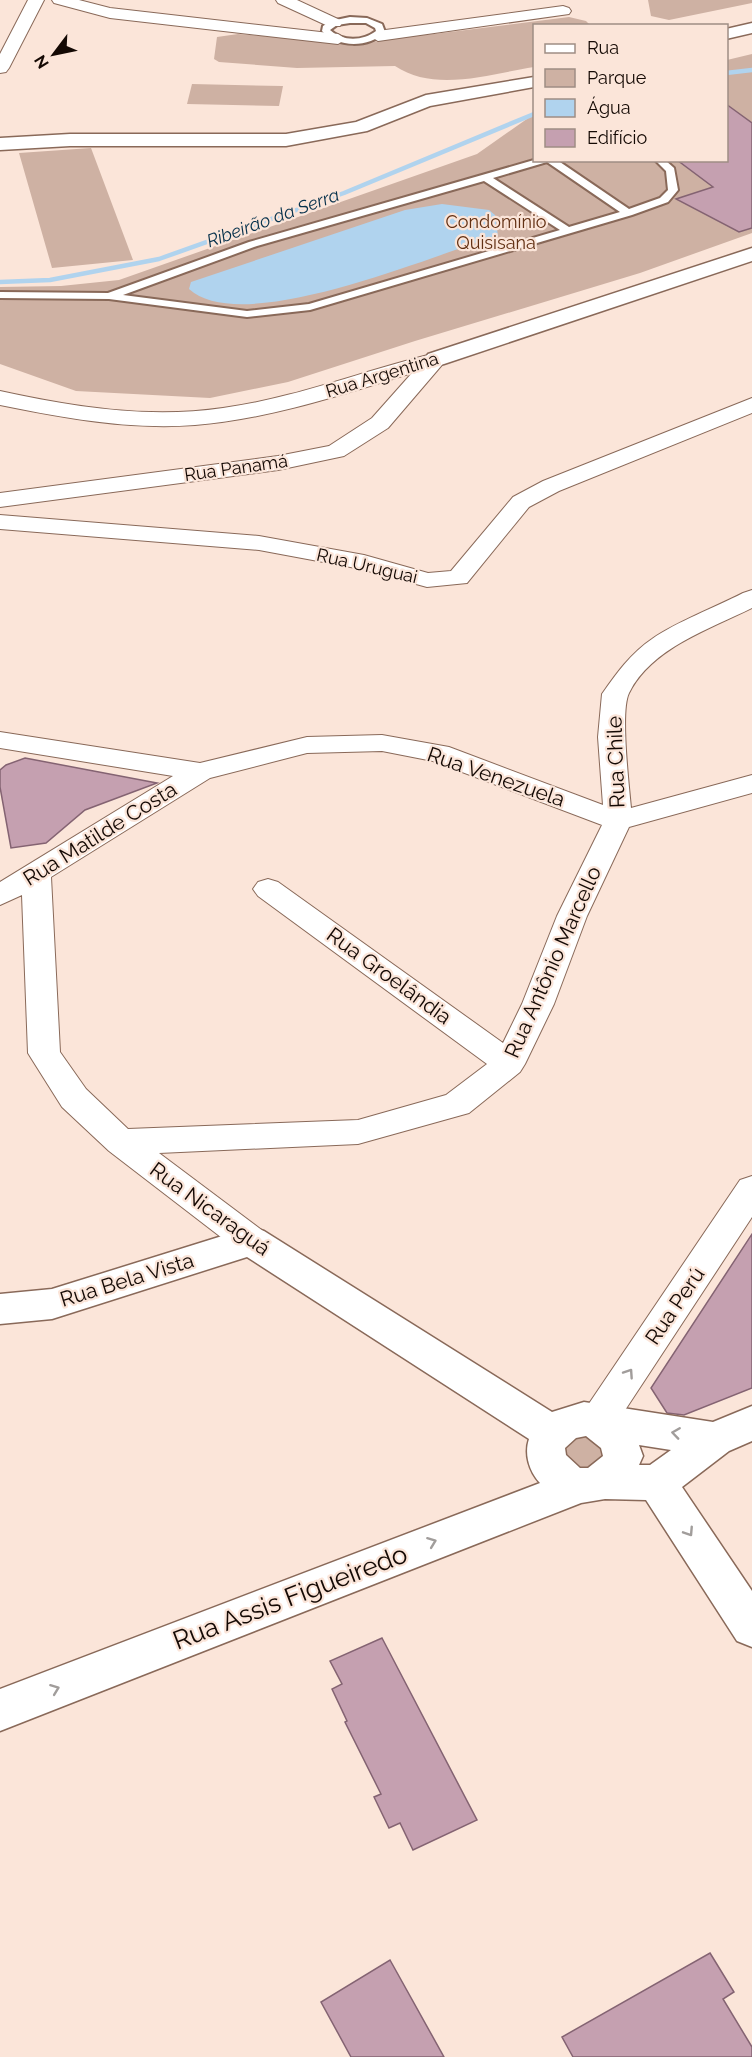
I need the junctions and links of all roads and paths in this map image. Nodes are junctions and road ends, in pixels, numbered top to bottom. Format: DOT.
graph roads {
  1 [pos="36,0"];
  2 [pos="60,0"];
  3 [pos="284,0"];
  4 [pos="563,11"];
  5 [pos="752,28"];
  6 [pos="336,31"];
  7 [pos="728,34"];
  8 [pos="752,35"];
  9 [pos="378,36"];
  10 [pos="18,37"];
  11 [pos="0,38"];
  12 [pos="728,41"];
  13 [pos="0,68"];
  14 [pos="533,76"];
  15 [pos="533,82"];
  16 [pos="0,136"];
  17 [pos="0,144"];
  18 [pos="541,162"];
  19 [pos="551,162"];
  20 [pos="661,162"];
  21 [pos="485,177"];
  22 [pos="628,213"];
  23 [pos="567,230"];
  24 [pos="752,254"];
  25 [pos="0,295"];
  26 [pos="109,296"];
  27 [pos="436,359"];
  28 [pos="0,398"];
  29 [pos="752,405"];
  30 [pos="0,500"];
  31 [pos="0,522"];
  32 [pos="752,598"];
  33 [pos="0,740"];
  34 [pos="200,772"];
  35 [pos="752,784"];
  36 [pos="618,820"];
  37 [pos="36,874"];
  38 [pos="268,889"];
  39 [pos="0,895"];
  40 [pos="509,1064"];
  41 [pos="121,1142"];
  42 [pos="752,1189"];
  43 [pos="251,1241"];
  44 [pos="0,1309"];
  45 [pos="597,1422"];
  46 [pos="752,1423"];
  47 [pos="552,1433"];
  48 [pos="715,1439"];
  49 [pos="593,1483"];
  50 [pos="657,1483"];
  51 [pos="752,1628"];
  52 [pos="0,1710"];
  1 -- 10 [label="street"];
  2 -- 6 [label="street"];
  3 -- 6 [label="street"];
  4 -- 9 [label="street"];
  5 -- 7 [label="street"];
  6 -- 9 [label="lane"];
  6 -- 9 [label="lane"];
  8 -- 12 [label="street"];
  10 -- 11 [label="street"];
  10 -- 13 [label="street"];
  14 -- 16 [label="street"];
  15 -- 17 [label="street"];
  18 -- 21 [label="lane"];
  19 -- 22 [label="lane"];
  20 -- 22 [label="lane"];
  21 -- 23 [label="lane"];
  21 -- 26 [label="lane"];
  22 -- 23 [label="lane"];
  23 -- 26 [label="lane"];
  24 -- 27 [label="street, Rua Argentina"];
  25 -- 26 [label="lane"];
  27 -- 28 [label="street, Rua Argentina"];
  27 -- 30 [label="street, Rua Panamá"];
  29 -- 31 [label="street, Rua Uruguai"];
  32 -- 36 [label="street, Rua Chile"];
  33 -- 34 [label="street"];
  34 -- 36 [label="street, Rua Venezuela"];
  34 -- 37 [label="street, Rua Matilde Costa"];
  35 -- 36 [label="street"];
  36 -- 40 [label="street, Rua Antônio Marcello"];
  37 -- 39 [label="street, Rua Matilde Costa"];
  37 -- 41 [label="street, Rua Nicaraguá"];
  38 -- 40 [label="street, Rua Groelândia"];
  40 -- 41 [label="street, Rua Antônio Marcello"];
  41 -- 43 [label="street, Rua Nicaraguá"];
  45 -- 42 [label="street, Rua Perú, one-way"];
  43 -- 44 [label="street, Rua Bela Vista"];
  43 -- 47 [label="street, Rua Nicaraguá"];
  45 -- 47 [label="street"];
  48 -- 45 [label="street, one-way"];
  45 -- 49 [label="street"];
  46 -- 48 [label="street"];
  47 -- 49 [label="street"];
  48 -- 50 [label="street"];
  49 -- 50 [label="street"];
  52 -- 49 [label="street, Rua Assis Figueiredo, one-way"];
  50 -- 51 [label="street, one-way"];
}
